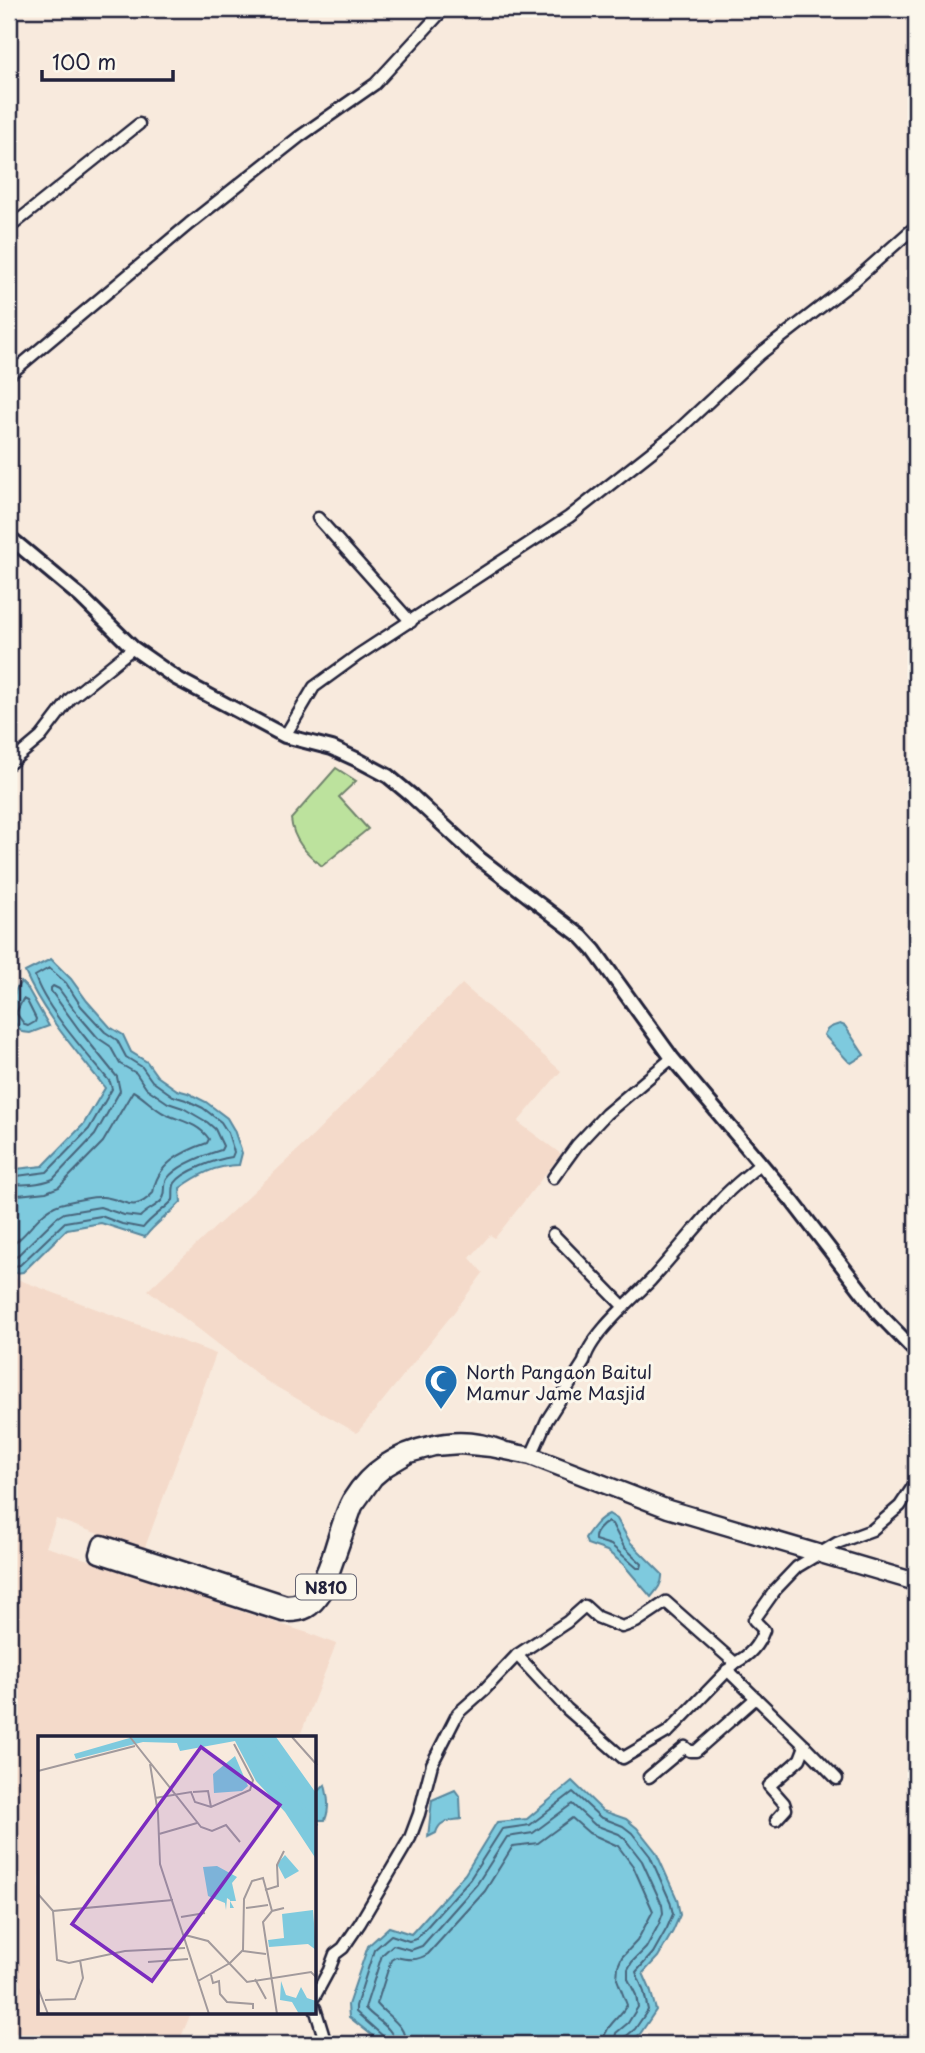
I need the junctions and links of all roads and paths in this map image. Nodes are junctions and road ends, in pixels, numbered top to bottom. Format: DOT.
graph roads {
  1 [pos="444,9"];
  2 [pos="139,124"];
  3 [pos="916,226"];
  4 [pos="9,228"];
  5 [pos="9,375"];
  6 [pos="318,518"];
  7 [pos="9,537"];
  8 [pos="411,622"];
  9 [pos="132,649"];
  10 [pos="285,736"];
  11 [pos="9,764"];
  12 [pos="672,1058"];
  13 [pos="761,1163"];
  14 [pos="553,1178"];
  15 [pos="552,1234"];
  16 [pos="624,1307"];
  17 [pos="916,1352"];
  18 [pos="531,1456"];
  19 [pos="372,1477"];
  20 [pos="916,1482"];
  21 [pos="819,1554"];
  22 [pos="916,1582"];
  23 [pos="517,1655"];
  24 [pos="731,1667"];
  25 [pos="756,1698"];
  26 [pos="805,1746"];
  27 [pos="649,1777"];
  28 [pos="837,1779"];
  29 [pos="776,1820"];
  30 [pos="317,1992"];
  31 [pos="317,2014"];
  32 [pos="326,2044"];
  1 -- 5 [label="street"];
  2 -- 4 [label="street"];
  3 -- 8 [label="street"];
  6 -- 8 [label="street"];
  7 -- 9 [label="street"];
  8 -- 10 [label="street"];
  9 -- 10 [label="street"];
  9 -- 11 [label="street"];
  10 -- 12 [label="street"];
  12 -- 13 [label="street"];
  12 -- 14 [label="street"];
  13 -- 16 [label="street"];
  13 -- 17 [label="street"];
  15 -- 16 [label="street"];
  16 -- 18 [label="street"];
  18 -- 19 [label="highway, N810"];
  18 -- 21 [label="highway, N810"];
  19 -- 19 [label="highway, N810"];
  20 -- 21 [label="street"];
  21 -- 22 [label="highway, N810"];
  21 -- 24 [label="street"];
  23 -- 24 [label="street"];
  23 -- 24 [label="street"];
  23 -- 30 [label="street"];
  24 -- 25 [label="street"];
  25 -- 26 [label="street"];
  25 -- 27 [label="street"];
  26 -- 28 [label="street"];
  26 -- 29 [label="street"];
  31 -- 32 [label="street"];
}
